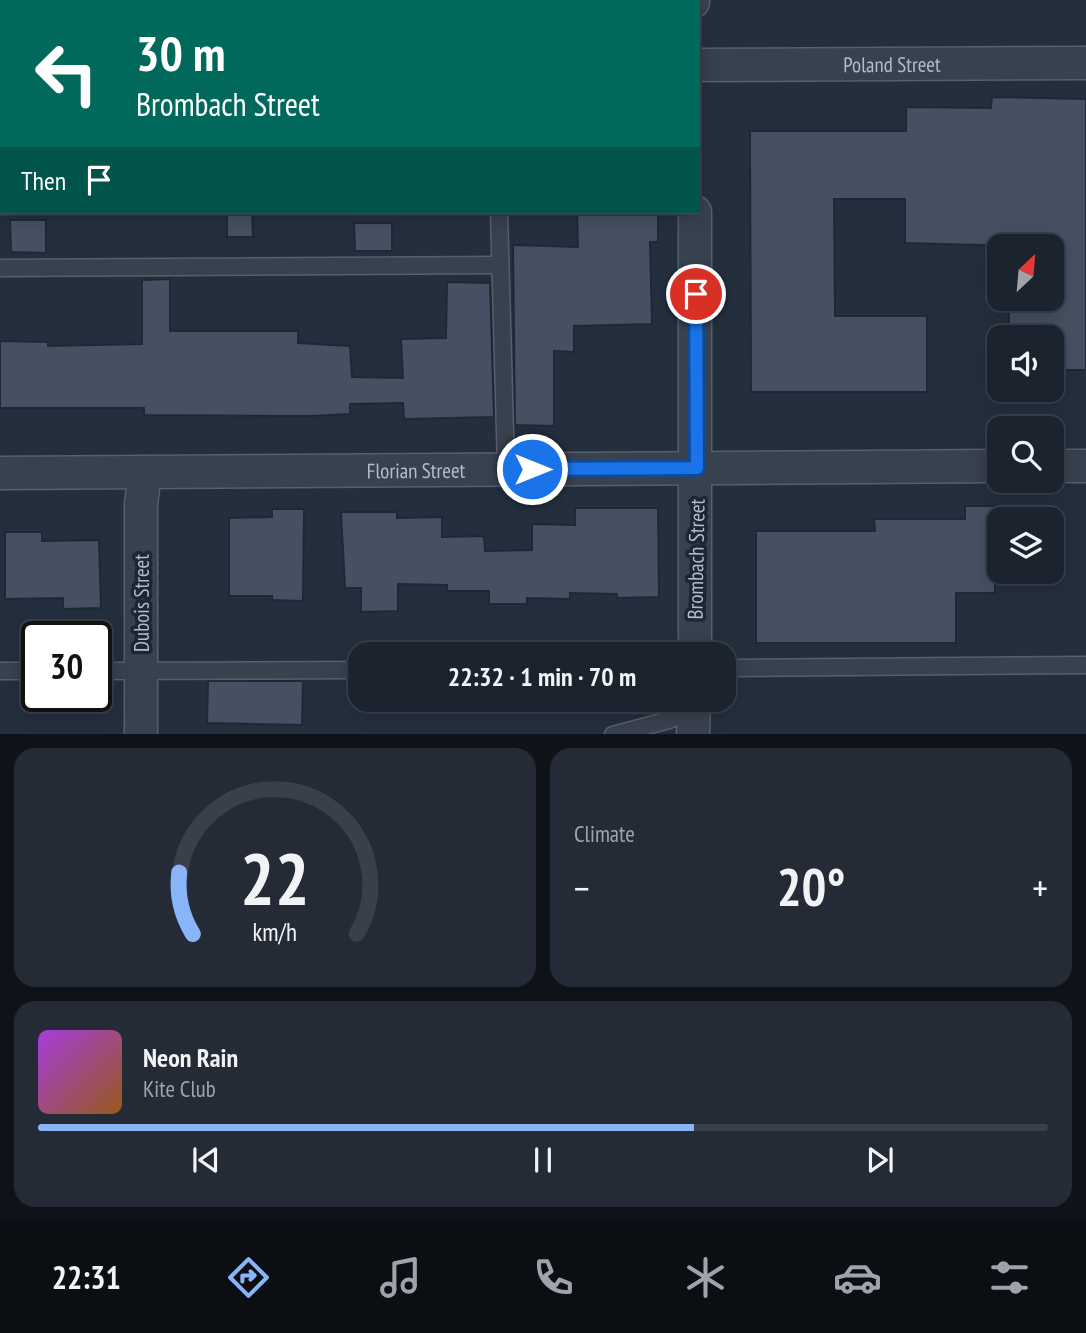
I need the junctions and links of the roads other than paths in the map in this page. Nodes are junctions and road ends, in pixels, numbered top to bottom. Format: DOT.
graph roads {
  1 [pos="1086,63"];
  2 [pos="700,65"];
  3 [pos="499,214"];
  4 [pos="695,214"];
  5 [pos="500,265"];
  6 [pos="0,268"];
  7 [pos="987,466"];
  8 [pos="1064,466"];
  9 [pos="1086,466"];
  10 [pos="697,468"];
  11 [pos="506,469"];
  12 [pos="145,472"];
  13 [pos="0,473"];
  14 [pos="695,642"];
  15 [pos="1086,665"];
  16 [pos="736,668"];
  17 [pos="348,670"];
  18 [pos="0,671"];
  19 [pos="21,671"];
  20 [pos="112,671"];
  21 [pos="141,671"];
  22 [pos="694,714"];
  23 [pos="141,734"];
  24 [pos="613,734"];
  1 -- 2 [label="street, Poland Street"];
  3 -- 5 [label="lane"];
  4 -- 10 [label="street, Brombach Street"];
  5 -- 6 [label="lane"];
  5 -- 11 [label="lane"];
  7 -- 10 [label="street, Florian Street"];
  8 -- 9 [label="street"];
  10 -- 11 [label="street, Florian Street"];
  10 -- 14 [label="street, Brombach Street"];
  11 -- 12 [label="street, Florian Street"];
  12 -- 13 [label="street, Florian Street"];
  12 -- 21 [label="street, Dubois Street"];
  15 -- 16 [label="lane"];
  17 -- 21 [label="lane"];
  18 -- 19 [label="lane"];
  20 -- 21 [label="lane"];
  21 -- 23 [label="street, Dubois Street"];
  22 -- 24 [label="lane"];
}
